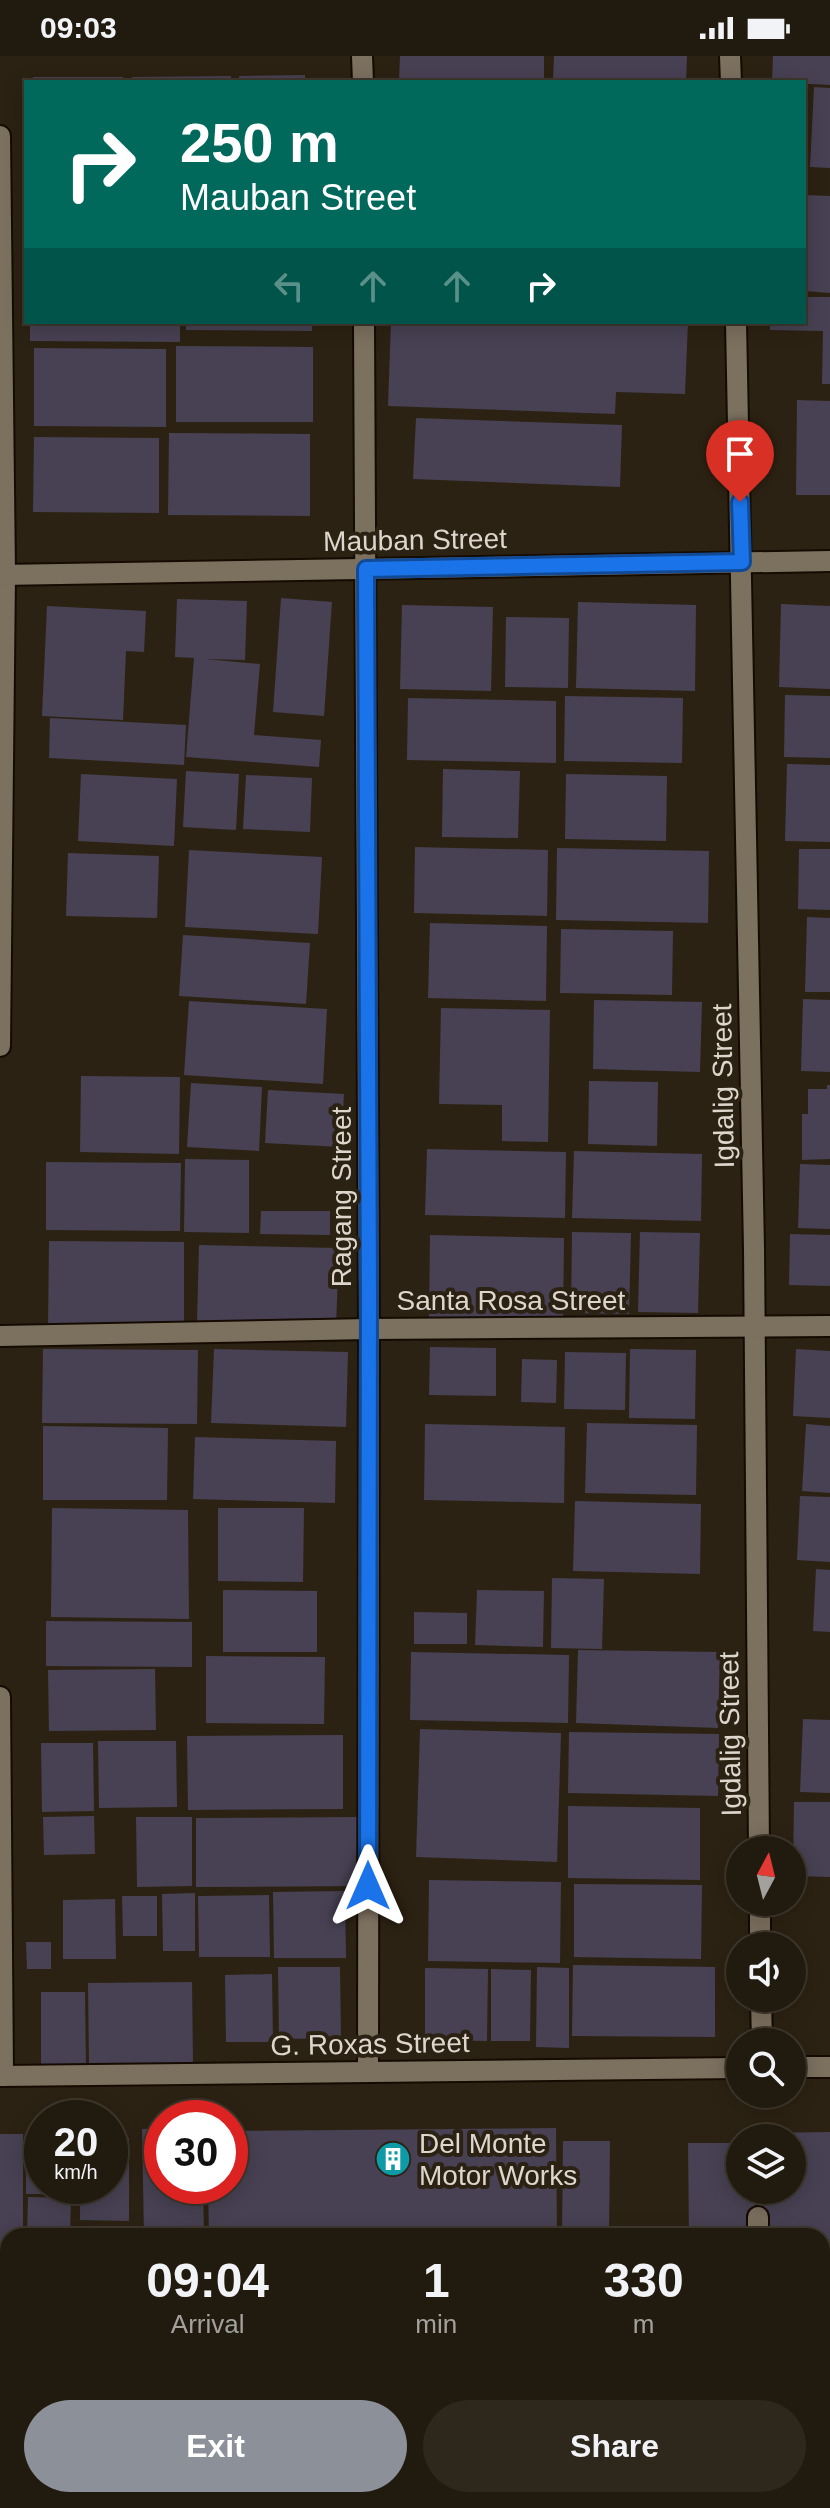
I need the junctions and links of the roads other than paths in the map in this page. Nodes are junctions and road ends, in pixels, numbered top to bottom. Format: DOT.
graph roads {
  1 [pos="362,56"];
  2 [pos="730,56"];
  3 [pos="363,80"];
  4 [pos="731,80"];
  5 [pos="0,136"];
  6 [pos="364,324"];
  7 [pos="736,324"];
  8 [pos="830,561"];
  9 [pos="742,562"];
  10 [pos="366,569"];
  11 [pos="2,574"];
  12 [pos="0,1046"];
  13 [pos="753,1326"];
  14 [pos="830,1326"];
  15 [pos="369,1329"];
  16 [pos="0,1336"];
  17 [pos="0,1697"];
  18 [pos="759,1836"];
  19 [pos="806,2067"];
  20 [pos="830,2067"];
  21 [pos="726,2068"];
  22 [pos="368,2072"];
  23 [pos="2,2076"];
  1 -- 3 [label="street"];
  2 -- 4 [label="street"];
  5 -- 11 [label="street"];
  6 -- 10 [label="street, Ragang Street"];
  7 -- 9 [label="street, Igdalig Street"];
  8 -- 9 [label="street, Mauban Street"];
  9 -- 10 [label="street, Mauban Street"];
  9 -- 13 [label="street, Igdalig Street"];
  10 -- 11 [label="street, Mauban Street"];
  10 -- 15 [label="street, Ragang Street"];
  11 -- 12 [label="street"];
  13 -- 14 [label="street, Santa Rosa Street"];
  13 -- 15 [label="street, Santa Rosa Street"];
  13 -- 18 [label="street, Igdalig Street"];
  15 -- 16 [label="street, Santa Rosa Street"];
  15 -- 22 [label="street, Ragang Street"];
  17 -- 23 [label="street"];
  19 -- 20 [label="street"];
  21 -- 22 [label="street, G. Roxas Street"];
  22 -- 23 [label="street, G. Roxas Street"];
}
